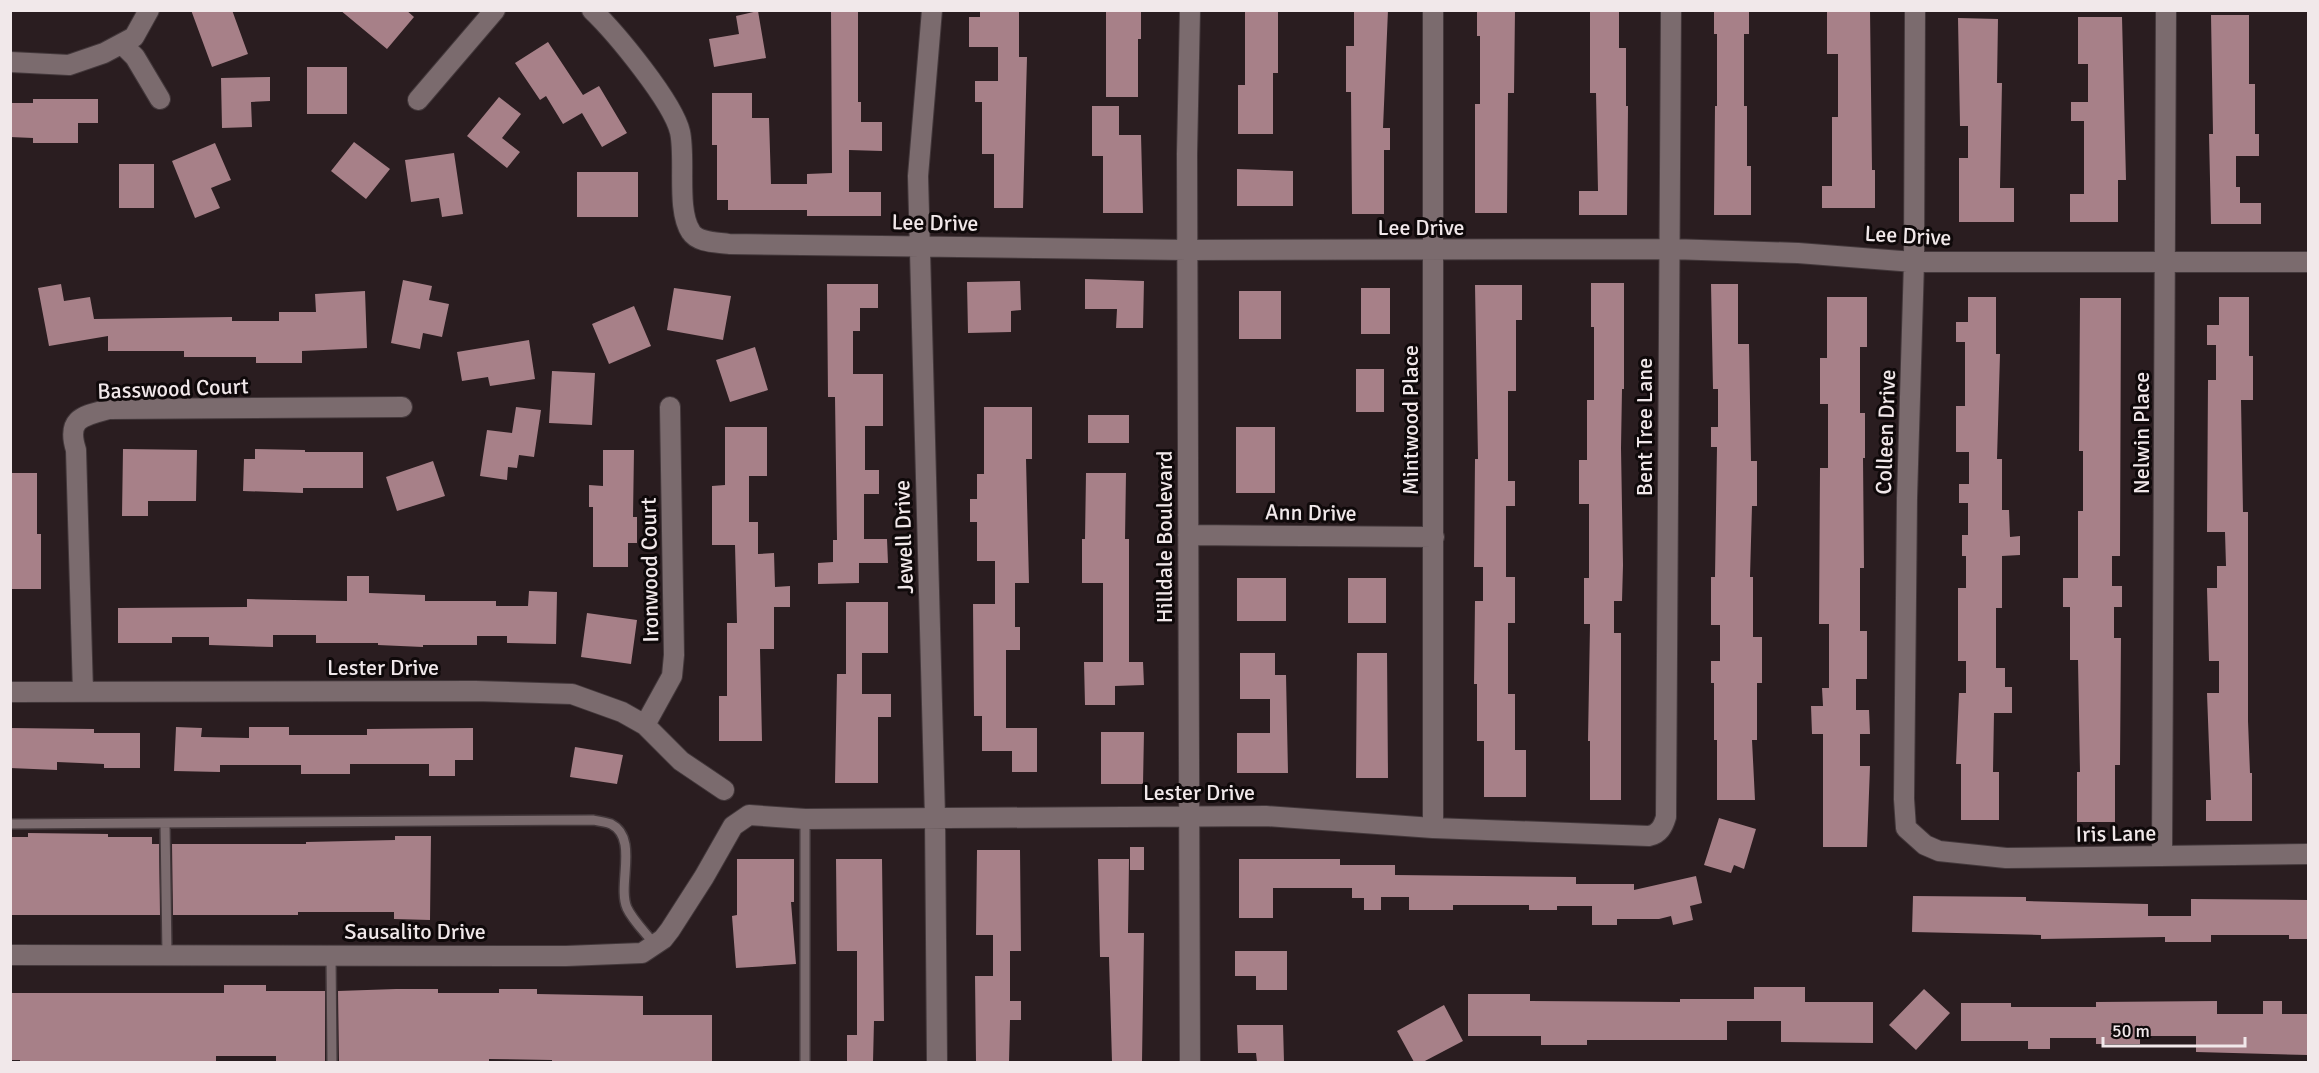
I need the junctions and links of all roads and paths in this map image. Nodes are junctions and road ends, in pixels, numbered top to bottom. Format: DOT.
graph roads {
  1 [pos="149,10"];
  2 [pos="495,10"];
  3 [pos="592,10"];
  4 [pos="932,10"];
  5 [pos="1190,10"];
  6 [pos="1433,10"];
  7 [pos="1671,10"];
  8 [pos="1915,10"];
  9 [pos="2166,10"];
  10 [pos="122,44"];
  11 [pos="10,62"];
  12 [pos="159,99"];
  13 [pos="418,100"];
  14 [pos="919,246"];
  15 [pos="1670,249"];
  16 [pos="1187,250"];
  17 [pos="1434,251"];
  18 [pos="1914,262"];
  19 [pos="2166,262"];
  20 [pos="2308,262"];
  21 [pos="402,407"];
  22 [pos="670,407"];
  23 [pos="1188,535"];
  24 [pos="1434,537"];
  25 [pos="10,692"];
  26 [pos="82,692"];
  27 [pos="645,725"];
  28 [pos="724,789"];
  29 [pos="935,817"];
  30 [pos="1190,817"];
  31 [pos="805,819"];
  32 [pos="10,824"];
  33 [pos="165,824"];
  34 [pos="1433,828"];
  35 [pos="1649,836"];
  36 [pos="1925,845"];
  37 [pos="2308,854"];
  38 [pos="2162,856"];
  39 [pos="656,945"];
  40 [pos="167,954"];
  41 [pos="10,955"];
  42 [pos="331,955"];
  43 [pos="332,1062"];
  44 [pos="805,1062"];
  45 [pos="937,1062"];
  46 [pos="1190,1062"];
  1 -- 10 [label="street"];
  2 -- 13 [label="street"];
  3 -- 14 [label="street, Lee Drive"];
  4 -- 14 [label="street, Jewell Drive"];
  5 -- 16 [label="street, Hilldale Boulevard"];
  6 -- 17 [label="street, Mintwood Place"];
  7 -- 15 [label="street, Bent Tree Lane"];
  8 -- 18 [label="street, Colleen Drive"];
  9 -- 19 [label="street, Nelwin Place"];
  10 -- 11 [label="street"];
  10 -- 12 [label="street"];
  14 -- 16 [label="street, Lee Drive"];
  14 -- 29 [label="street, Jewell Drive"];
  15 -- 17 [label="street, Lee Drive"];
  15 -- 18 [label="street, Lee Drive"];
  15 -- 35 [label="street, Bent Tree Lane"];
  16 -- 17 [label="street, Lee Drive"];
  16 -- 23 [label="street, Hilldale Boulevard"];
  17 -- 24 [label="street, Mintwood Place"];
  18 -- 19 [label="street, Lee Drive"];
  18 -- 36 [label="street, Colleen Drive"];
  19 -- 20 [label="street, Lee Drive"];
  19 -- 38 [label="street, Nelwin Place"];
  21 -- 26 [label="street, Basswood Court"];
  22 -- 27 [label="street, Ironwood Court"];
  23 -- 24 [label="street, Ann Drive"];
  23 -- 30 [label="street, Hilldale Boulevard"];
  24 -- 34 [label="street, Mintwood Place"];
  25 -- 26 [label="street, Lester Drive"];
  26 -- 27 [label="street, Lester Drive"];
  27 -- 28 [label="street, Lester Drive"];
  29 -- 30 [label="street, Lester Drive"];
  29 -- 31 [label="street, Lester Drive"];
  29 -- 45 [label="street, Jewell Drive"];
  30 -- 34 [label="street, Lester Drive"];
  30 -- 46 [label="street, Hilldale Boulevard"];
  31 -- 39 [label="street, Lester Drive"];
  31 -- 44 [label="lane"];
  32 -- 33 [label="lane"];
  33 -- 39 [label="lane"];
  33 -- 40 [label="lane"];
  34 -- 35 [label="street, Lester Drive"];
  36 -- 38 [label="street, Iris Lane"];
  37 -- 38 [label="street, Iris Lane"];
  39 -- 42 [label="street, Sausalito Drive"];
  40 -- 41 [label="street, Sausalito Drive"];
  40 -- 42 [label="street, Sausalito Drive"];
  42 -- 43 [label="lane"];
}
